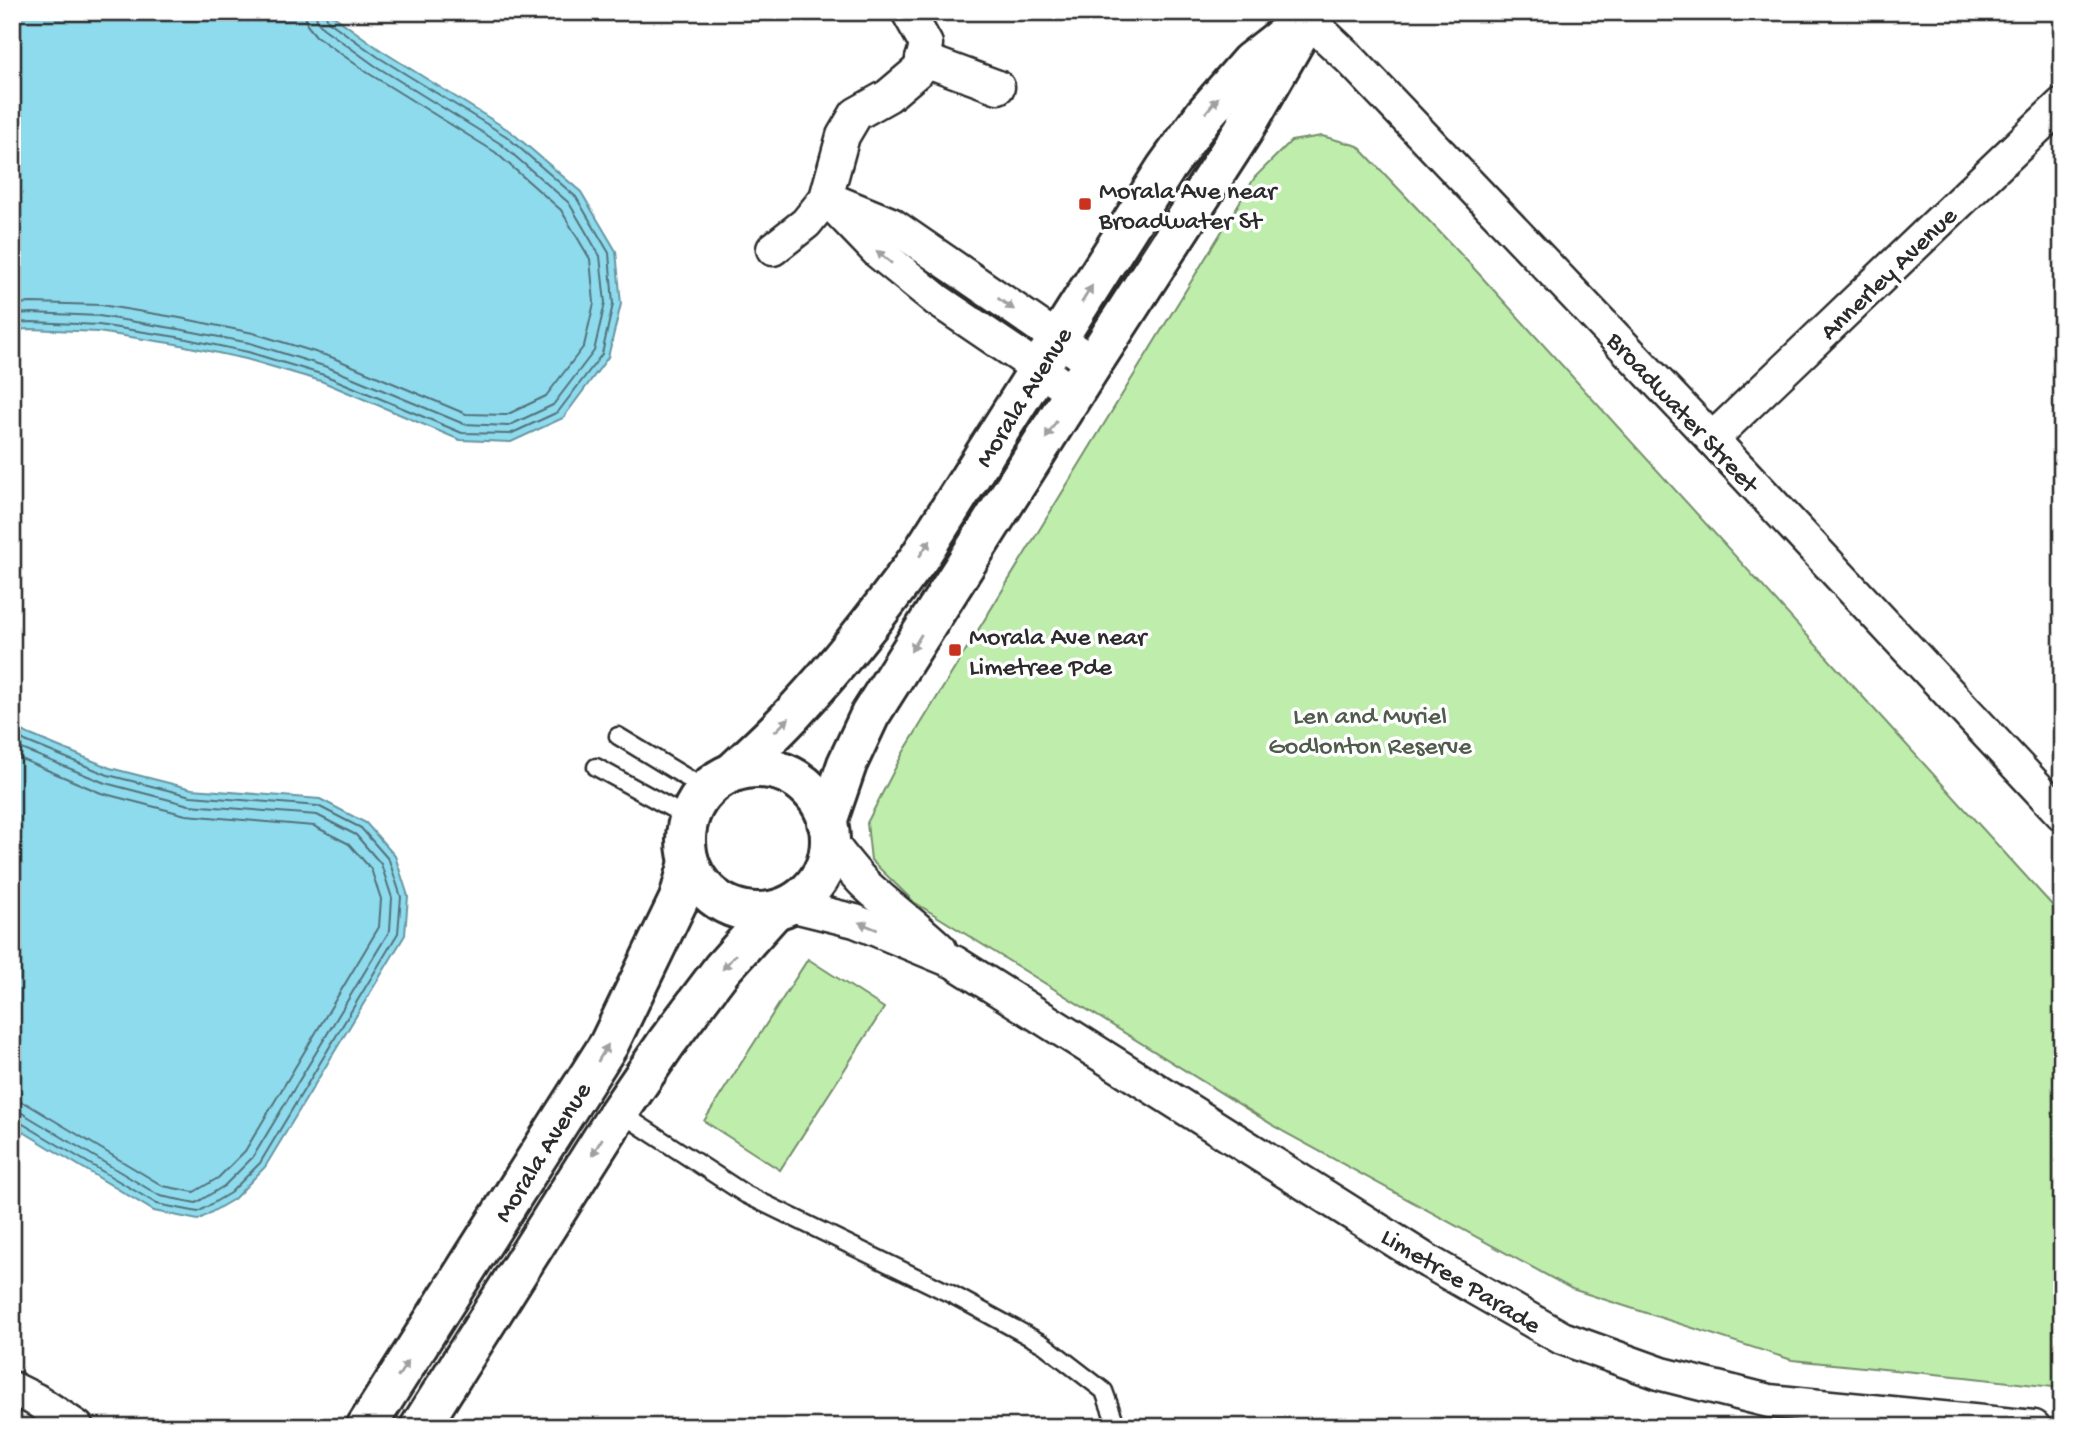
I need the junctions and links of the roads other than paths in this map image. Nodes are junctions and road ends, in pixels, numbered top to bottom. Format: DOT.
graph roads {
  1 [pos="908,12"];
  2 [pos="1307,14"];
  3 [pos="922,59"];
  4 [pos="998,87"];
  5 [pos="2062,104"];
  6 [pos="826,198"];
  7 [pos="773,249"];
  8 [pos="1048,355"];
  9 [pos="1083,378"];
  10 [pos="1712,439"];
  11 [pos="618,736"];
  12 [pos="596,767"];
  13 [pos="710,793"];
  14 [pos="2062,814"];
  15 [pos="829,832"];
  16 [pos="689,862"];
  17 [pos="782,908"];
  18 [pos="954,962"];
  19 [pos="619,1112"];
  20 [pos="13,1390"];
  21 [pos="1769,1414"];
  22 [pos="77,1427"];
  23 [pos="366,1427"];
  24 [pos="420,1427"];
  25 [pos="1117,1427"];
  26 [pos="2034,1427"];
  1 -- 3 [label="street"];
  8 -- 2 [label="main road, Morala Avenue, one-way"];
  2 -- 9 [label="main road, Morala Avenue"];
  2 -- 10 [label="street, Broadwater Street"];
  3 -- 4 [label="street"];
  3 -- 6 [label="street"];
  5 -- 10 [label="street, Annerley Avenue"];
  6 -- 7 [label="street"];
  6 -- 8 [label="street"];
  8 -- 9 [label="street"];
  13 -- 8 [label="main road, Morala Avenue, one-way"];
  9 -- 15 [label="main road, Morala Avenue, one-way"];
  10 -- 14 [label="street, Broadwater Street"];
  11 -- 13 [label="lane"];
  12 -- 13 [label="lane"];
  13 -- 15 [label="main road"];
  13 -- 16 [label="main road"];
  15 -- 17 [label="main road"];
  15 -- 18 [label="street, Limetree Parade"];
  16 -- 17 [label="main road"];
  23 -- 16 [label="main road, Morala Avenue, one-way"];
  18 -- 17 [label="street, Limetree Parade, one-way"];
  17 -- 19 [label="main road, Morala Avenue, one-way"];
  18 -- 21 [label="street, Limetree Parade"];
  19 -- 24 [label="main road, Morala Avenue, one-way"];
  19 -- 25 [label="lane"];
  20 -- 22 [label="street"];
  21 -- 26 [label="street, Limetree Parade"];
}
